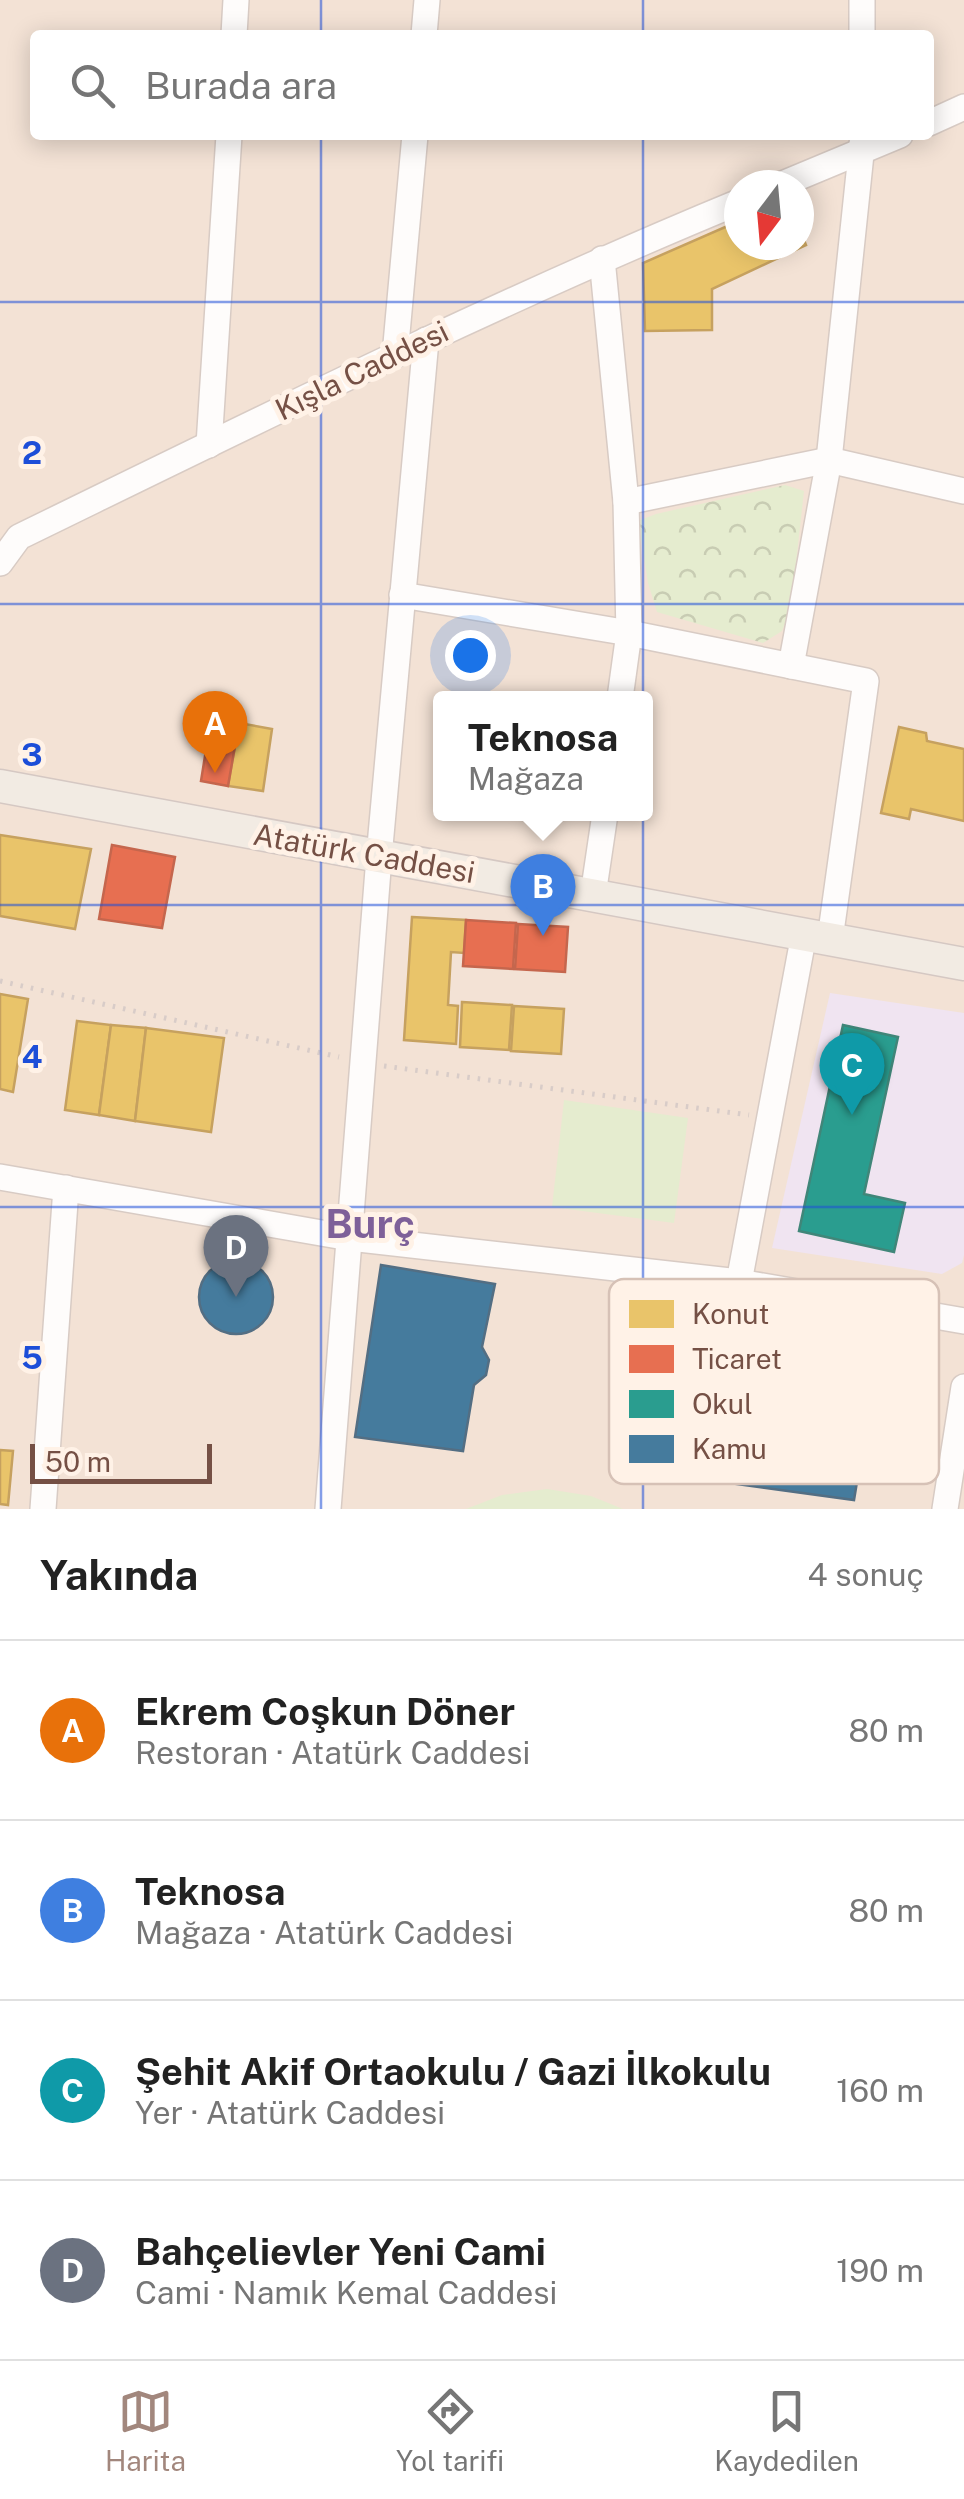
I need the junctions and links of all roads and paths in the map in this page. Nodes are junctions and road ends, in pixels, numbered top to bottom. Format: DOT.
graph roads {
  1 [pos="236,0"];
  2 [pos="427,0"];
  3 [pos="862,0"];
  4 [pos="234,30"];
  5 [pos="424,30"];
  6 [pos="862,30"];
  7 [pos="964,107"];
  8 [pos="934,121"];
  9 [pos="229,140"];
  10 [pos="415,140"];
  11 [pos="864,143"];
  12 [pos="810,170"];
  13 [pos="724,208"];
  14 [pos="602,258"];
  15 [pos="426,340"];
  16 [pos="395,355"];
  17 [pos="209,445"];
  18 [pos="829,460"];
  19 [pos="964,491"];
  20 [pos="626,502"];
  21 [pos="0,563"];
  22 [pos="402,595"];
  23 [pos="630,632"];
  24 [pos="790,666"];
  25 [pos="621,691"];
  26 [pos="0,786"];
  27 [pos="604,821"];
  28 [pos="380,857"];
  29 [pos="594,895"];
  30 [pos="817,936"];
  31 [pos="964,964"];
  32 [pos="0,1176"];
  33 [pos="66,1188"];
  34 [pos="350,1238"];
  35 [pos="712,1279"];
  36 [pos="740,1279"];
  37 [pos="939,1316"];
  38 [pos="964,1320"];
  39 [pos="964,1386"];
  40 [pos="44,1509"];
  41 [pos="328,1509"];
  42 [pos="945,1509"];
  1 -- 4 [label="street"];
  2 -- 5 [label="street"];
  3 -- 6 [label="street"];
  7 -- 8 [label="street"];
  9 -- 17 [label="street"];
  10 -- 16 [label="street"];
  11 -- 12 [label="street"];
  11 -- 18 [label="street"];
  13 -- 14 [label="street, Kışla Caddesi"];
  14 -- 15 [label="street, Kışla Caddesi"];
  14 -- 20 [label="street"];
  15 -- 16 [label="street, Kışla Caddesi"];
  15 -- 22 [label="street"];
  16 -- 17 [label="street, Kışla Caddesi"];
  17 -- 21 [label="street, Kışla Caddesi"];
  18 -- 19 [label="street"];
  18 -- 20 [label="street"];
  18 -- 24 [label="street"];
  20 -- 23 [label="street"];
  22 -- 23 [label="street"];
  22 -- 28 [label="street"];
  23 -- 24 [label="street"];
  23 -- 25 [label="street"];
  24 -- 30 [label="street"];
  26 -- 28 [label="main road, Atatürk Caddesi"];
  27 -- 29 [label="street"];
  28 -- 29 [label="main road, Atatürk Caddesi"];
  28 -- 34 [label="street"];
  29 -- 30 [label="main road, Atatürk Caddesi"];
  30 -- 31 [label="main road, Atatürk Caddesi"];
  30 -- 36 [label="street"];
  32 -- 33 [label="street"];
  33 -- 34 [label="street"];
  33 -- 40 [label="street"];
  34 -- 35 [label="street"];
  34 -- 41 [label="street"];
  37 -- 38 [label="street"];
  39 -- 42 [label="street"];
}
